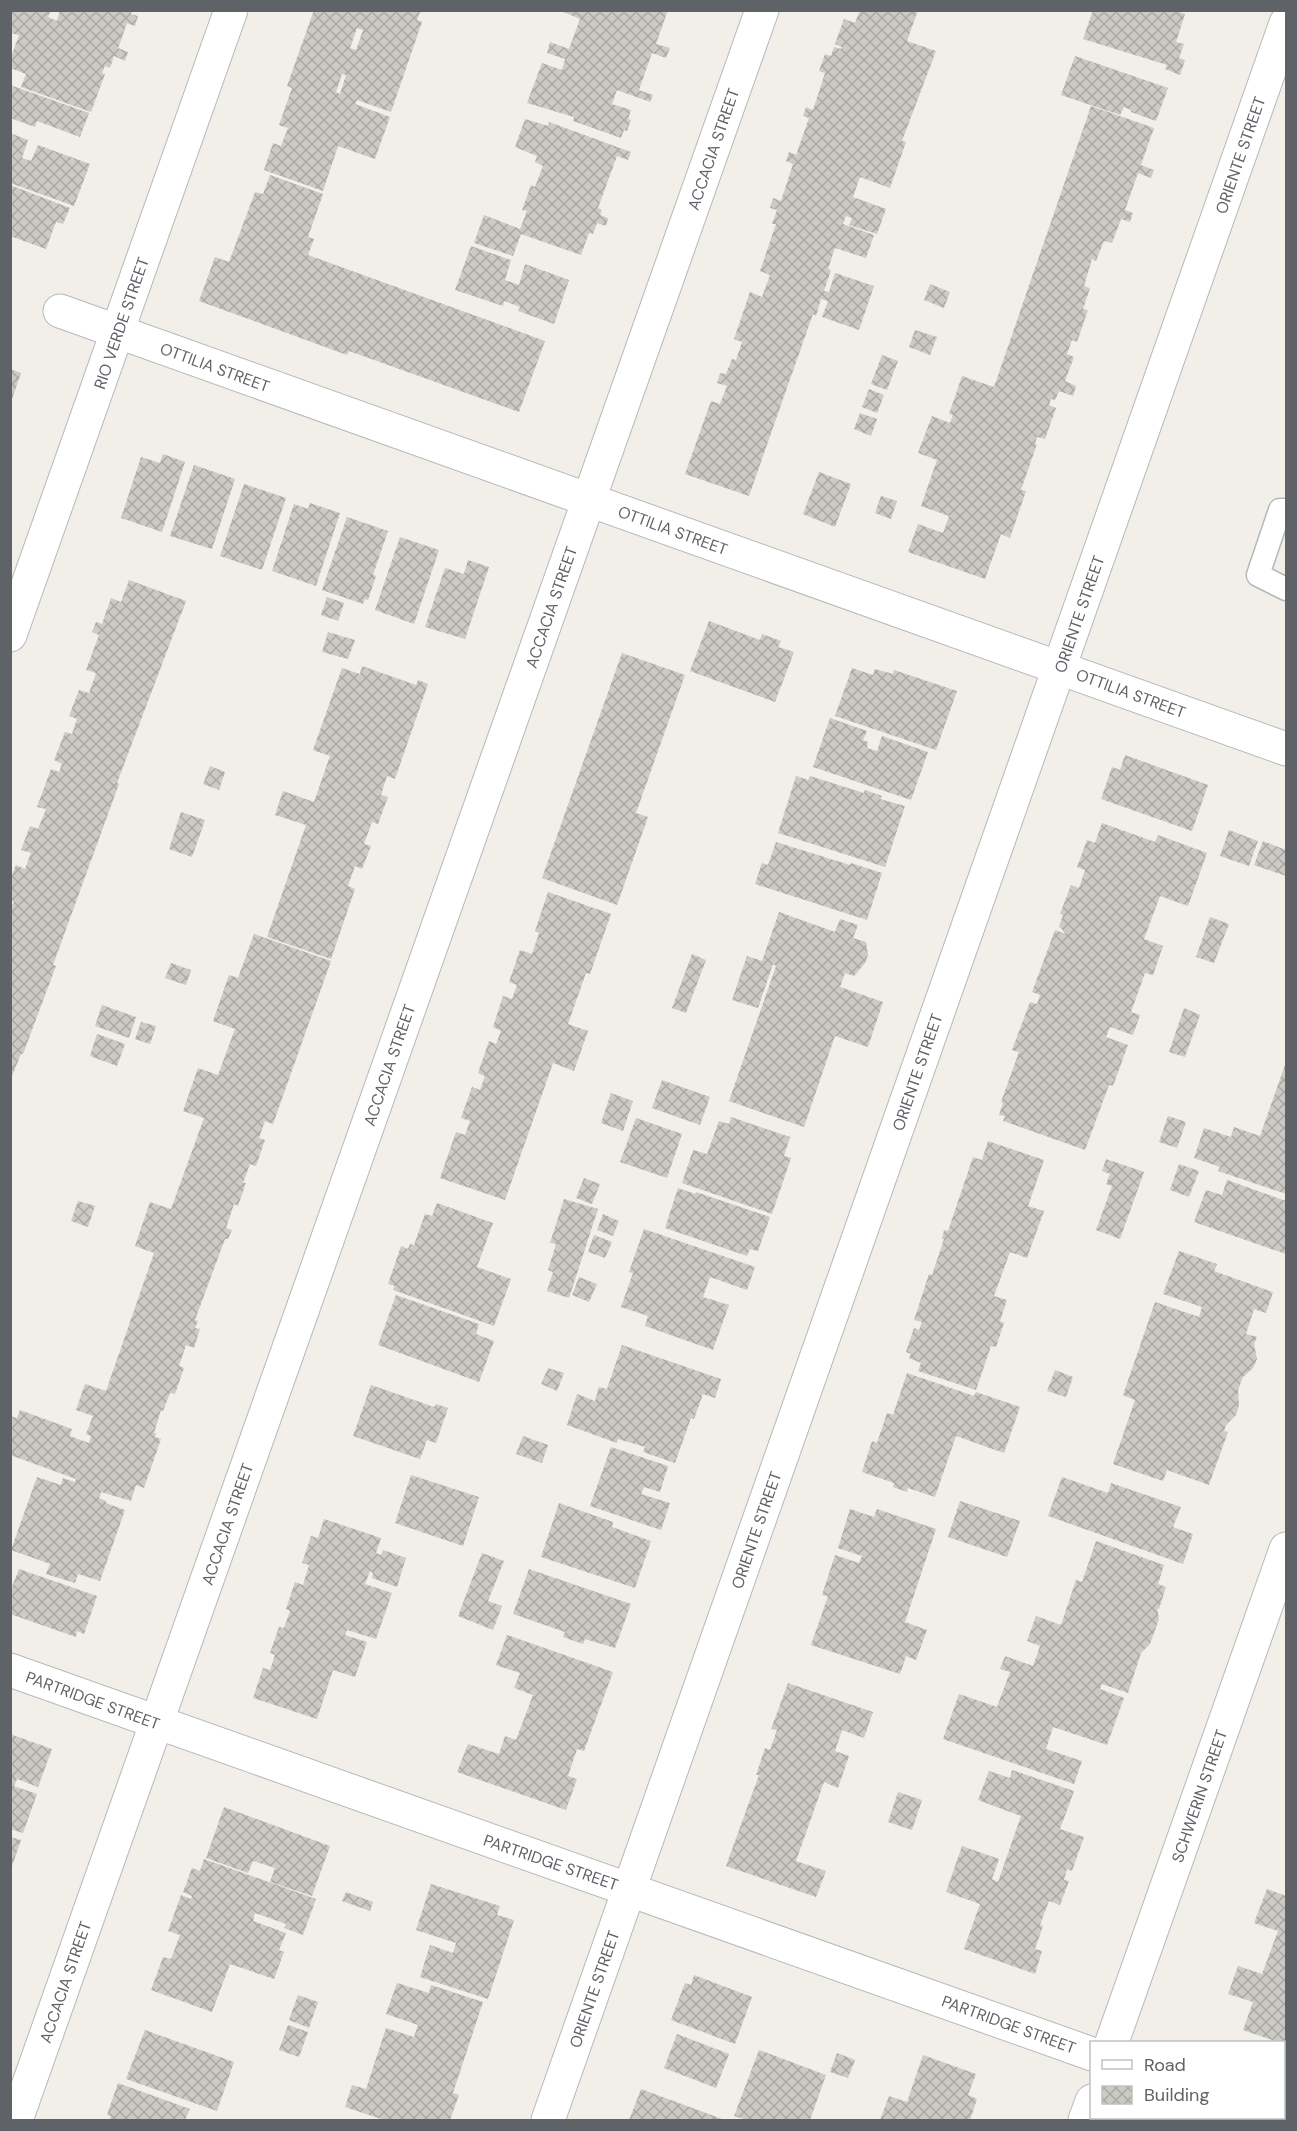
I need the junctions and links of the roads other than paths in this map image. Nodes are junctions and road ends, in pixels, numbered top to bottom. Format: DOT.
graph roads {
  1 [pos="231,10"];
  2 [pos="762,10"];
  3 [pos="1287,23"];
  4 [pos="60,311"];
  5 [pos="117,332"];
  6 [pos="589,500"];
  7 [pos="1287,510"];
  8 [pos="1287,589"];
  9 [pos="10,635"];
  10 [pos="1060,668"];
  11 [pos="1285,743"];
  12 [pos="1287,1549"];
  13 [pos="10,1670"];
  14 [pos="156,1722"];
  15 [pos="629,1889"];
  16 [pos="1113,2041"];
  17 [pos="1090,2053"];
  18 [pos="1090,2107"];
  19 [pos="16,2121"];
  20 [pos="548,2121"];
  21 [pos="1085,2121"];
  1 -- 5 [label="street, RIO VERDE STREET"];
  2 -- 6 [label="street, ACCACIA STREET"];
  3 -- 10 [label="street, ORIENTE STREET"];
  4 -- 5 [label="street, OTTILIA STREET"];
  5 -- 6 [label="street, OTTILIA STREET"];
  5 -- 9 [label="street, RIO VERDE STREET"];
  6 -- 10 [label="street, OTTILIA STREET"];
  6 -- 14 [label="street, ACCACIA STREET"];
  7 -- 8 [label="lane"];
  10 -- 11 [label="street, OTTILIA STREET"];
  10 -- 15 [label="street, ORIENTE STREET"];
  12 -- 16 [label="street, SCHWERIN STREET"];
  13 -- 14 [label="street, PARTRIDGE STREET"];
  14 -- 15 [label="street, PARTRIDGE STREET"];
  14 -- 19 [label="street, ACCACIA STREET"];
  15 -- 17 [label="street, PARTRIDGE STREET"];
  15 -- 20 [label="street, ORIENTE STREET"];
  18 -- 21 [label="street"];
}
